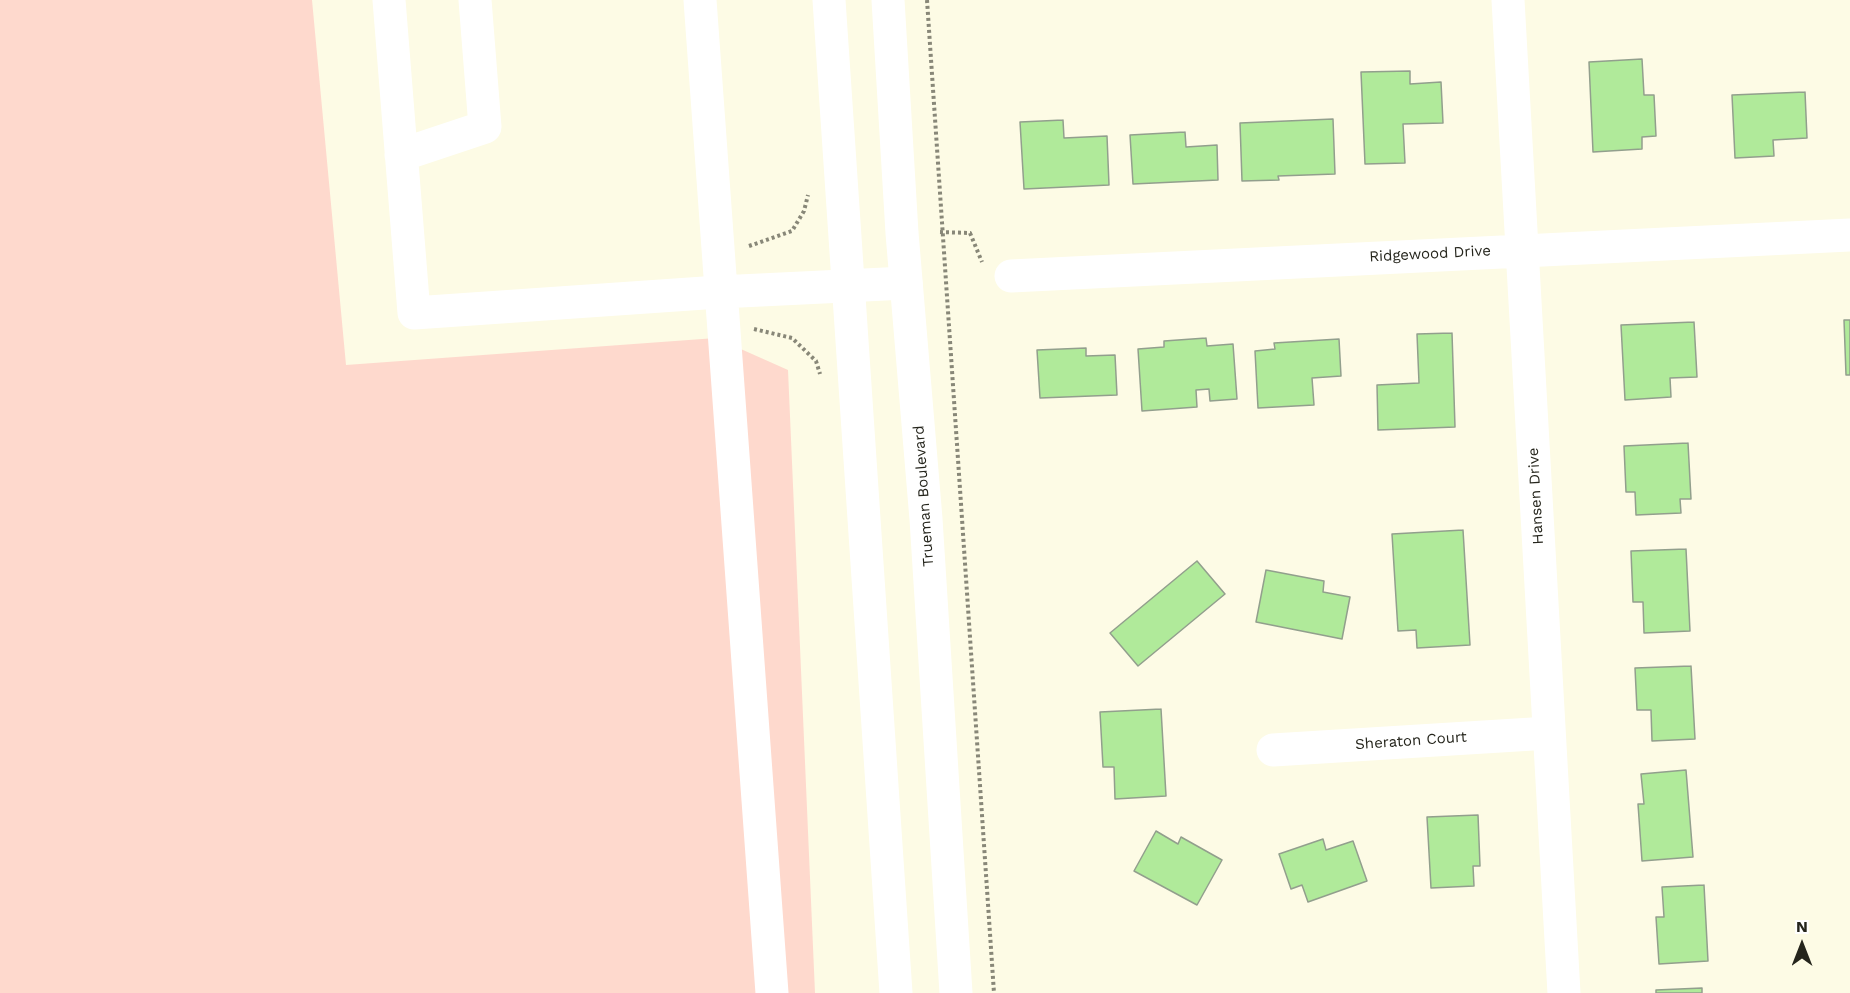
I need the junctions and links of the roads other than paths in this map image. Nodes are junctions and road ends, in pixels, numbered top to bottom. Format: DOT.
graph roads {
  1 [pos="389,0"];
  2 [pos="475,0"];
  3 [pos="700,0"];
  4 [pos="829,0"];
  5 [pos="888,0"];
  6 [pos="1508,0"];
  7 [pos="401,155"];
  8 [pos="1850,234"];
  9 [pos="1522,250"];
  10 [pos="1011,276"];
  11 [pos="906,283"];
  12 [pos="848,287"];
  13 [pos="719,292"];
  14 [pos="1549,733"];
  15 [pos="1274,750"];
  16 [pos="772,993"];
  17 [pos="896,993"];
  18 [pos="956,993"];
  19 [pos="1564,993"];
  1 -- 7 [label="street"];
  2 -- 7 [label="street"];
  3 -- 13 [label="street"];
  4 -- 12 [label="street"];
  5 -- 11 [label="street, Trueman Boulevard"];
  6 -- 9 [label="street, Hansen Drive"];
  7 -- 13 [label="street"];
  8 -- 9 [label="street, Ridgewood Drive"];
  9 -- 10 [label="street, Ridgewood Drive"];
  9 -- 14 [label="street, Hansen Drive"];
  11 -- 12 [label="street"];
  11 -- 18 [label="street, Trueman Boulevard"];
  12 -- 13 [label="street"];
  12 -- 17 [label="street"];
  13 -- 16 [label="street"];
  14 -- 15 [label="street, Sheraton Court"];
  14 -- 19 [label="street, Hansen Drive"];
}
